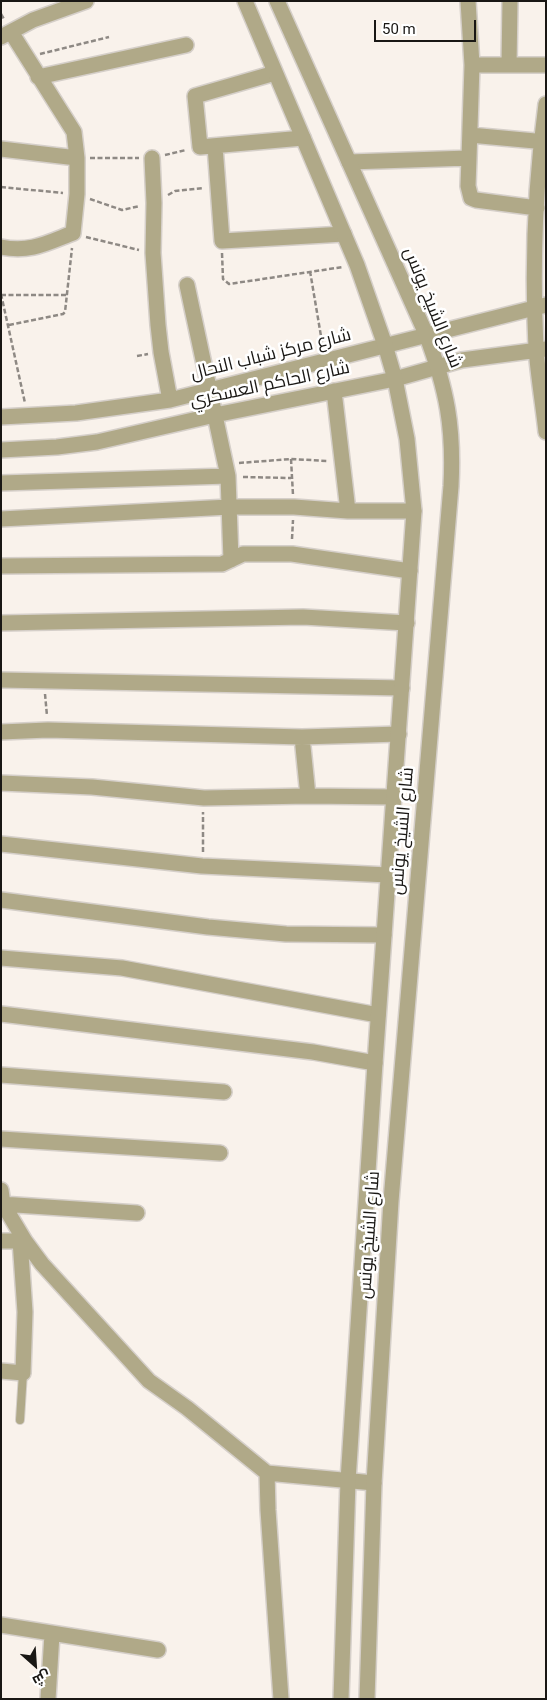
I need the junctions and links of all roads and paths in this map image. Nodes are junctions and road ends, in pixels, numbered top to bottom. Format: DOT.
graph roads {
  1 [pos="86,1"];
  2 [pos="245,1"];
  3 [pos="278,1"];
  4 [pos="468,1"];
  5 [pos="510,1"];
  6 [pos="6,34"];
  7 [pos="109,38"];
  8 [pos="186,45"];
  9 [pos="27,58"];
  10 [pos="472,65"];
  11 [pos="509,65"];
  12 [pos="546,65"];
  13 [pos="275,73"];
  14 [pos="38,77"];
  15 [pos="546,104"];
  16 [pos="470,134"];
  17 [pos="303,138"];
  18 [pos="543,142"];
  19 [pos="215,146"];
  20 [pos="200,147"];
  21 [pos="1,149"];
  22 [pos="77,158"];
  23 [pos="152,158"];
  24 [pos="469,158"];
  25 [pos="349,162"];
  26 [pos="1,187"];
  27 [pos="218,187"];
  28 [pos="77,194"];
  29 [pos="154,203"];
  30 [pos="537,208"];
  31 [pos="73,233"];
  32 [pos="344,234"];
  33 [pos="222,241"];
  34 [pos="1,247"];
  35 [pos="153,253"];
  36 [pos="357,265"];
  37 [pos="310,271"];
  38 [pos="187,285"];
  39 [pos="1,294"];
  40 [pos="67,294"];
  41 [pos="541,306"];
  42 [pos="9,326"];
  43 [pos="426,334"];
  44 [pos="385,345"];
  45 [pos="541,350"];
  46 [pos="326,361"];
  47 [pos="438,366"];
  48 [pos="395,379"];
  49 [pos="210,390"];
  50 [pos="334,391"];
  51 [pos="170,400"];
  52 [pos="215,415"];
  53 [pos="28,416"];
  54 [pos="1,417"];
  55 [pos="546,432"];
  56 [pos="1,450"];
  57 [pos="290,459"];
  58 [pos="343,462"];
  59 [pos="227,471"];
  60 [pos="1,483"];
  61 [pos="229,507"];
  62 [pos="294,508"];
  63 [pos="348,511"];
  64 [pos="414,511"];
  65 [pos="1,519"];
  66 [pos="292,554"];
  67 [pos="231,560"];
  68 [pos="1,566"];
  69 [pos="410,570"];
  70 [pos="1,623"];
  71 [pos="406,623"];
  72 [pos="1,680"];
  73 [pos="44,680"];
  74 [pos="402,688"];
  75 [pos="48,730"];
  76 [pos="1,732"];
  77 [pos="398,734"];
  78 [pos="302,737"];
  79 [pos="1,783"];
  80 [pos="308,796"];
  81 [pos="394,797"];
  82 [pos="204,798"];
  83 [pos="1,844"];
  84 [pos="202,866"];
  85 [pos="388,875"];
  86 [pos="1,900"];
  87 [pos="384,935"];
  88 [pos="1,958"];
  89 [pos="1,1014"];
  90 [pos="378,1015"];
  91 [pos="376,1040"];
  92 [pos="404,1042"];
  93 [pos="375,1063"];
  94 [pos="1,1076"];
  95 [pos="224,1092"];
  96 [pos="1,1140"];
  97 [pos="220,1153"];
  98 [pos="2,1199"];
  99 [pos="137,1213"];
  100 [pos="22,1240"];
  101 [pos="1,1241"];
  102 [pos="1,1371"];
  103 [pos="23,1373"];
  104 [pos="20,1420"];
  105 [pos="267,1473"];
  106 [pos="348,1480"];
  107 [pos="374,1483"];
  108 [pos="1,1625"];
  109 [pos="52,1634"];
  110 [pos="158,1650"];
  111 [pos="48,1699"];
  112 [pos="280,1699"];
  113 [pos="341,1699"];
  114 [pos="367,1699"];
  1 -- 6 [label="street"];
  2 -- 13 [label="street, شارع الشيخ يونس"];
  3 -- 25 [label="street, شارع الشيخ يونس"];
  4 -- 10 [label="street"];
  5 -- 11 [label="street"];
  6 -- 9 [label="street"];
  7 -- 9 [label="path"];
  8 -- 14 [label="street"];
  9 -- 14 [label="street"];
  10 -- 11 [label="street"];
  10 -- 16 [label="street"];
  11 -- 12 [label="street"];
  13 -- 17 [label="street, شارع الشيخ يونس"];
  13 -- 20 [label="street"];
  14 -- 22 [label="street"];
  15 -- 18 [label="street"];
  16 -- 18 [label="street"];
  16 -- 24 [label="street"];
  17 -- 19 [label="street"];
  17 -- 32 [label="street, شارع الشيخ يونس"];
  18 -- 30 [label="street"];
  19 -- 20 [label="street"];
  19 -- 27 [label="street"];
  20 -- 23 [label="path"];
  21 -- 22 [label="street"];
  22 -- 23 [label="path"];
  22 -- 28 [label="street"];
  23 -- 29 [label="street"];
  24 -- 25 [label="street"];
  24 -- 30 [label="street"];
  25 -- 43 [label="street, شارع الشيخ يونس"];
  26 -- 28 [label="path"];
  27 -- 29 [label="path"];
  27 -- 33 [label="street"];
  28 -- 29 [label="path"];
  28 -- 31 [label="street"];
  29 -- 35 [label="street"];
  30 -- 41 [label="street"];
  31 -- 34 [label="street"];
  31 -- 35 [label="path"];
  31 -- 40 [label="path"];
  32 -- 33 [label="street"];
  32 -- 36 [label="street, شارع الشيخ يونس"];
  33 -- 37 [label="path"];
  35 -- 51 [label="street"];
  36 -- 37 [label="path"];
  36 -- 44 [label="street, شارع الشيخ يونس"];
  37 -- 46 [label="path"];
  38 -- 49 [label="street"];
  39 -- 40 [label="path"];
  39 -- 42 [label="path"];
  40 -- 42 [label="path"];
  41 -- 43 [label="street, شارع مركز شباب النحال"];
  41 -- 45 [label="street"];
  42 -- 53 [label="path"];
  43 -- 44 [label="street, شارع مركز شباب النحال"];
  43 -- 47 [label="street, شارع الشيخ يونس"];
  44 -- 46 [label="street, شارع مركز شباب النحال"];
  44 -- 48 [label="street, شارع الشيخ يونس"];
  45 -- 47 [label="street, شارع الحاكم العسكري"];
  45 -- 55 [label="street"];
  46 -- 49 [label="street, شارع مركز شباب النحال"];
  47 -- 48 [label="street, شارع الحاكم العسكري"];
  47 -- 92 [label="street, شارع الشيخ يونس"];
  48 -- 50 [label="street, شارع الحاكم العسكري"];
  48 -- 64 [label="street, شارع الشيخ يونس"];
  49 -- 51 [label="street, شارع مركز شباب النحال"];
  49 -- 52 [label="street"];
  50 -- 52 [label="street, شارع الحاكم العسكري"];
  50 -- 58 [label="street"];
  51 -- 53 [label="street, شارع مركز شباب النحال"];
  52 -- 56 [label="street, شارع الحاكم العسكري"];
  52 -- 59 [label="street"];
  53 -- 54 [label="street, شارع مركز شباب النحال"];
  57 -- 58 [label="path"];
  57 -- 59 [label="path"];
  57 -- 59 [label="path"];
  58 -- 63 [label="street"];
  59 -- 60 [label="street"];
  59 -- 61 [label="street"];
  61 -- 62 [label="street"];
  61 -- 65 [label="street"];
  61 -- 67 [label="street"];
  62 -- 63 [label="street"];
  62 -- 66 [label="path"];
  63 -- 64 [label="street"];
  64 -- 69 [label="street, شارع الشيخ يونس"];
  66 -- 67 [label="street"];
  66 -- 69 [label="street"];
  67 -- 68 [label="street"];
  69 -- 71 [label="street, شارع الشيخ يونس"];
  70 -- 71 [label="street"];
  71 -- 74 [label="street, شارع الشيخ يونس"];
  72 -- 73 [label="street"];
  73 -- 74 [label="street"];
  73 -- 75 [label="path"];
  74 -- 77 [label="street, شارع الشيخ يونس"];
  75 -- 76 [label="street"];
  75 -- 78 [label="street"];
  77 -- 78 [label="street"];
  77 -- 81 [label="street, شارع الشيخ يونس"];
  78 -- 80 [label="street"];
  79 -- 82 [label="street"];
  80 -- 81 [label="street"];
  80 -- 82 [label="street"];
  81 -- 85 [label="street, شارع الشيخ يونس"];
  82 -- 84 [label="path"];
  83 -- 84 [label="street"];
  84 -- 85 [label="street"];
  85 -- 87 [label="street, شارع الشيخ يونس"];
  86 -- 87 [label="street"];
  87 -- 90 [label="street, شارع الشيخ يونس"];
  88 -- 90 [label="street"];
  89 -- 93 [label="street"];
  90 -- 91 [label="street, شارع الشيخ يونس"];
  91 -- 92 [label="street"];
  91 -- 93 [label="street, شارع الشيخ يونس"];
  92 -- 107 [label="street, شارع الشيخ يونس"];
  93 -- 106 [label="street, شارع الشيخ يونس"];
  94 -- 95 [label="street"];
  96 -- 97 [label="street"];
  98 -- 99 [label="street"];
  98 -- 100 [label="street"];
  100 -- 101 [label="street"];
  100 -- 103 [label="street"];
  100 -- 105 [label="street"];
  102 -- 103 [label="street"];
  103 -- 104 [label="lane"];
  105 -- 106 [label="street"];
  105 -- 112 [label="street"];
  106 -- 107 [label="street"];
  106 -- 113 [label="street, شارع الشيخ يونس"];
  107 -- 114 [label="street, شارع الشيخ يونس"];
  108 -- 109 [label="street"];
  109 -- 110 [label="street"];
  109 -- 111 [label="street"];
}
